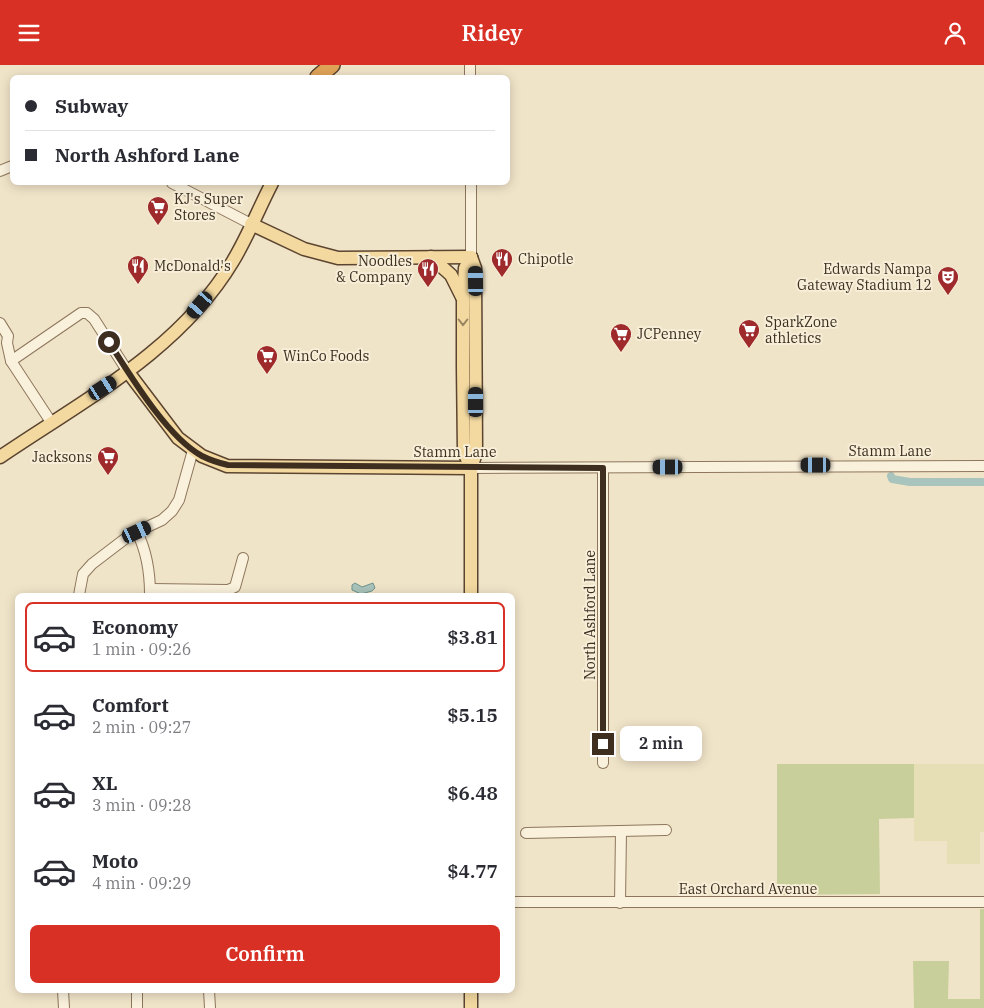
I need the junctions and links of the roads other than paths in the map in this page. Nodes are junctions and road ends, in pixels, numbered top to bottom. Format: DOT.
graph roads {
  1 [pos="332,65"];
  2 [pos="320,75"];
  3 [pos="176,185"];
  4 [pos="271,185"];
  5 [pos="471,185"];
  6 [pos="251,224"];
  7 [pos="431,257"];
  8 [pos="471,257"];
  9 [pos="463,298"];
  10 [pos="0,323"];
  11 [pos="4,341"];
  12 [pos="12,361"];
  13 [pos="128,372"];
  14 [pos="51,423"];
  15 [pos="194,450"];
  16 [pos="0,457"];
  17 [pos="984,466"];
  18 [pos="471,468"];
  19 [pos="603,468"];
  20 [pos="137,532"];
  21 [pos="243,557"];
  22 [pos="150,592"];
  23 [pos="79,593"];
  24 [pos="471,593"];
  25 [pos="603,763"];
  26 [pos="666,830"];
  27 [pos="621,831"];
  28 [pos="526,833"];
  29 [pos="515,902"];
  30 [pos="984,902"];
  31 [pos="620,903"];
  32 [pos="63,993"];
  33 [pos="137,993"];
  34 [pos="210,993"];
  35 [pos="471,993"];
  36 [pos="64,1008"];
  37 [pos="137,1008"];
  38 [pos="210,1008"];
  39 [pos="471,1008"];
  1 -- 2 [label="highway"];
  3 -- 6 [label="street"];
  4 -- 6 [label="main road"];
  5 -- 8 [label="street"];
  6 -- 7 [label="main road"];
  6 -- 13 [label="main road"];
  7 -- 8 [label="main road"];
  7 -- 9 [label="main road"];
  8 -- 9 [label="main road"];
  8 -- 18 [label="main road"];
  9 -- 18 [label="main road, one-way"];
  10 -- 11 [label="street"];
  11 -- 12 [label="street"];
  12 -- 13 [label="street, Stamm Lane"];
  12 -- 14 [label="street"];
  13 -- 14 [label="main road"];
  13 -- 15 [label="main road, Stamm Lane"];
  14 -- 16 [label="main road"];
  15 -- 18 [label="main road, Stamm Lane"];
  15 -- 20 [label="street"];
  17 -- 19 [label="street, Stamm Lane"];
  18 -- 19 [label="street, Stamm Lane"];
  18 -- 24 [label="main road"];
  19 -- 25 [label="street, North Ashford Lane"];
  20 -- 22 [label="street"];
  20 -- 23 [label="street"];
  21 -- 22 [label="street"];
  26 -- 27 [label="street"];
  27 -- 28 [label="street"];
  27 -- 31 [label="street"];
  29 -- 31 [label="street, East Orchard Avenue"];
  30 -- 31 [label="street, East Orchard Avenue"];
  32 -- 36 [label="street"];
  33 -- 37 [label="street"];
  34 -- 38 [label="street"];
  35 -- 39 [label="main road"];
}
